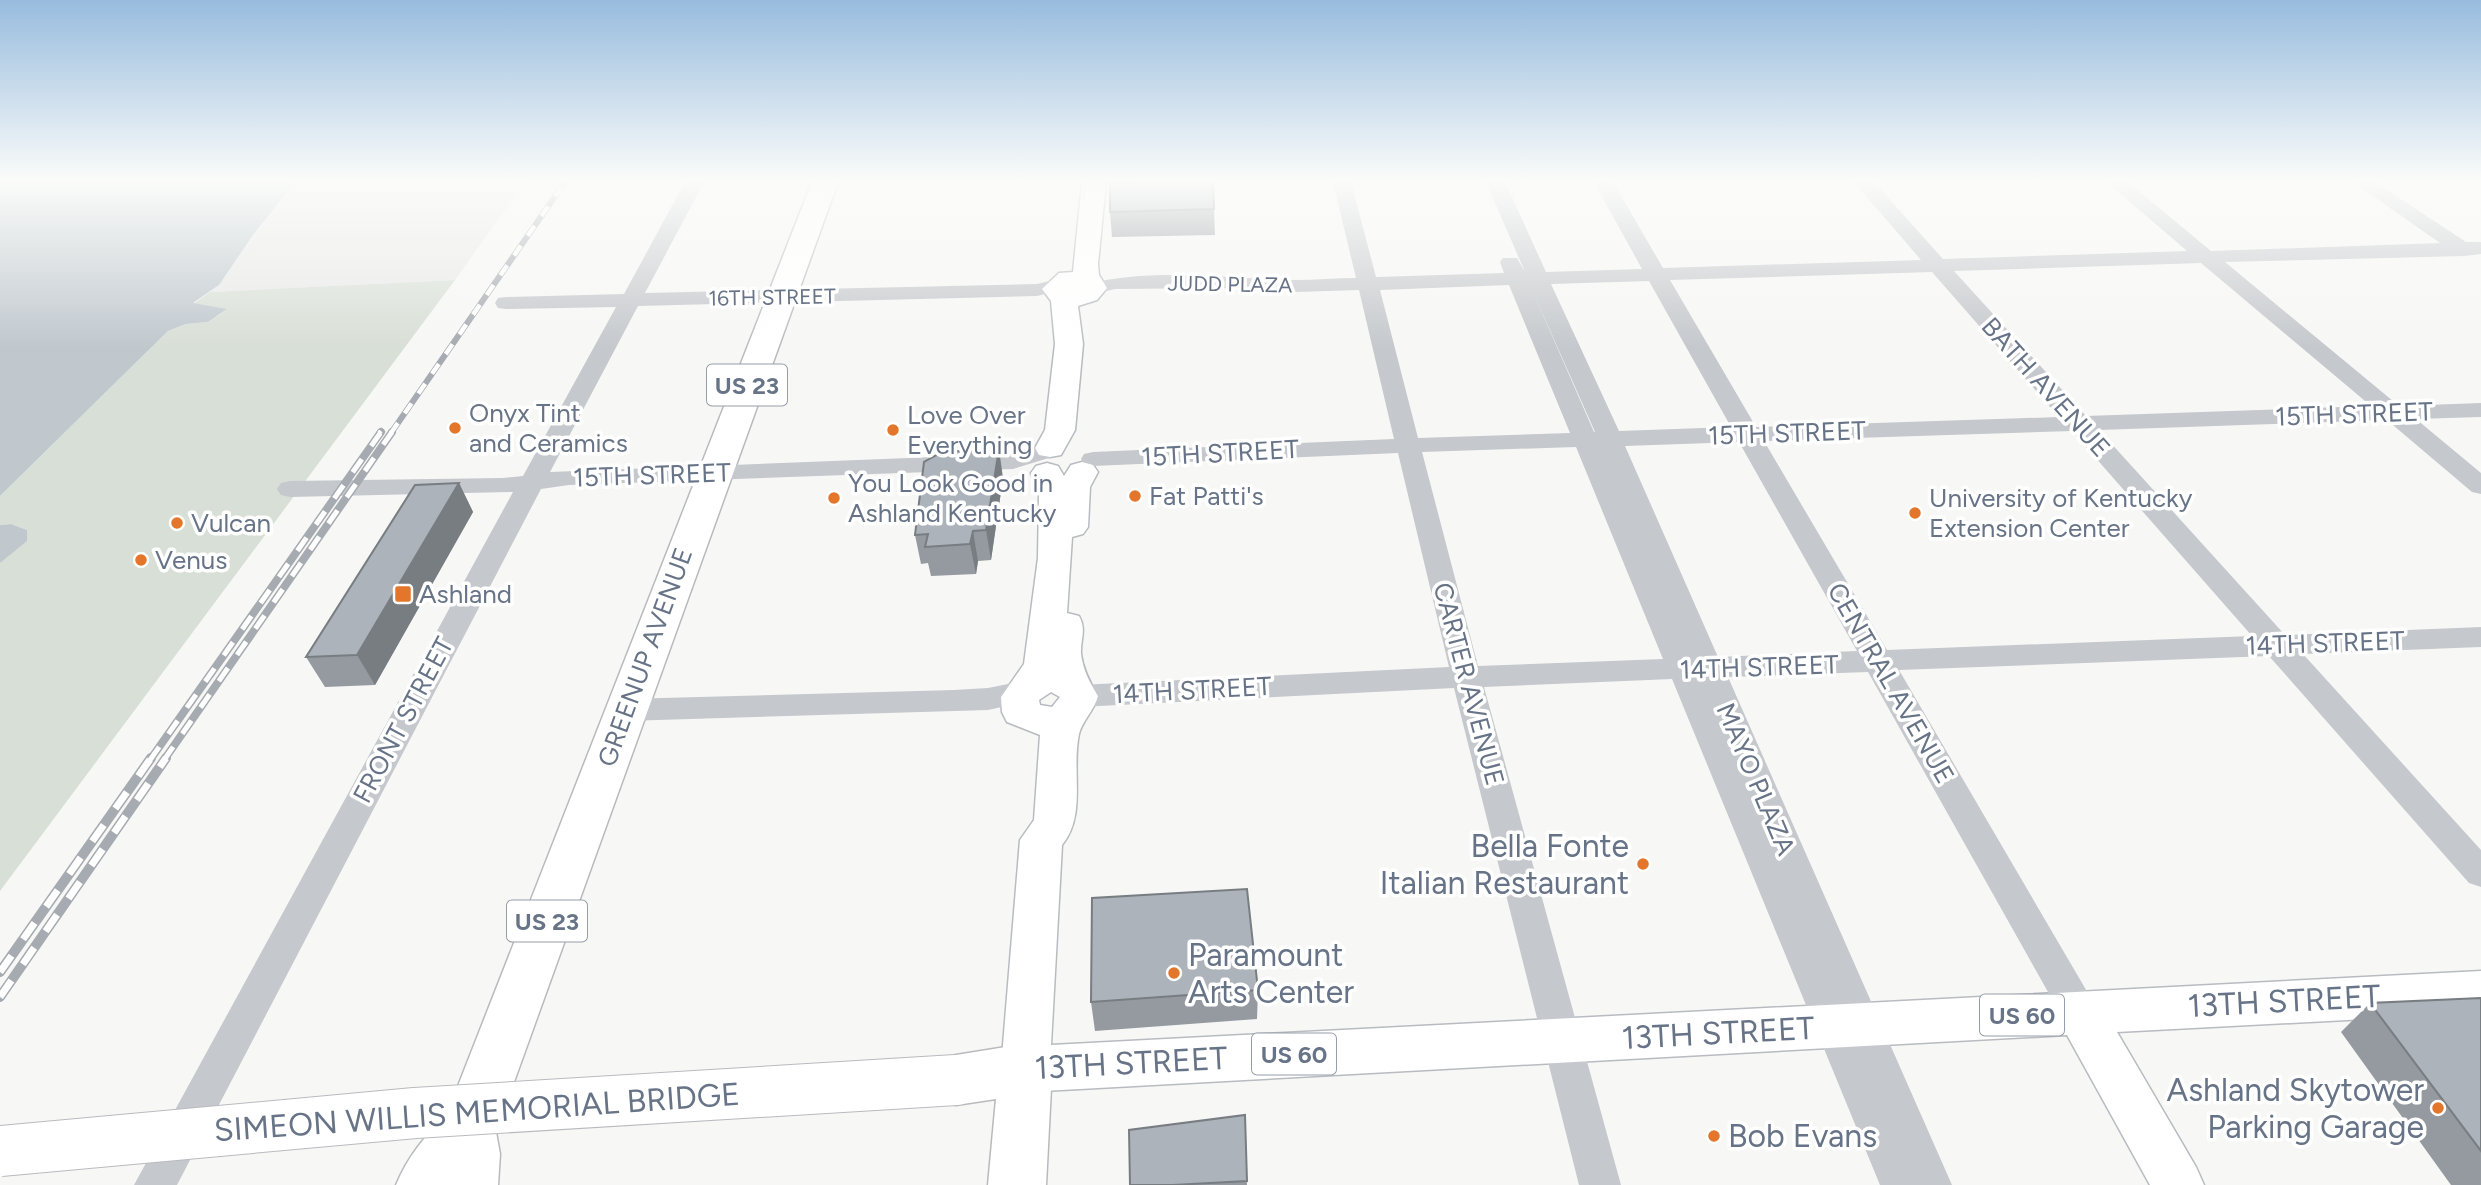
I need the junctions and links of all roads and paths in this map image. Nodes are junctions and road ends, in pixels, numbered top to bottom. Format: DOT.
graph roads {
  1 [pos="666,237"];
  2 [pos="804,237"];
  3 [pos="1073,237"];
  4 [pos="1088,237"];
  5 [pos="1355,237"];
  6 [pos="1506,237"];
  7 [pos="1514,237"];
  8 [pos="1635,237"];
  9 [pos="1912,237"];
  10 [pos="2182,237"];
  11 [pos="2454,237"];
  12 [pos="2472,248"];
  13 [pos="2205,256"];
  14 [pos="2481,261"];
  15 [pos="1936,264"];
  16 [pos="1655,272"];
  17 [pos="1527,276"];
  18 [pos="1366,283"];
  19 [pos="1069,289"];
  20 [pos="780,298"];
  21 [pos="633,299"];
  22 [pos="506,303"];
  23 [pos="2481,410"];
  24 [pos="2393,413"];
  25 [pos="2080,424"];
  26 [pos="1749,435"];
  27 [pos="1597,439"];
  28 [pos="1408,446"];
  29 [pos="1087,459"];
  30 [pos="1039,461"];
  31 [pos="714,472"];
  32 [pos="531,484"];
  33 [pos="2481,486"];
  34 [pos="290,489"];
  35 [pos="2481,637"];
  36 [pos="2277,645"];
  37 [pos="1879,662"];
  38 [pos="1696,669"];
  39 [pos="1466,677"];
  40 [pos="1038,700"];
  41 [pos="625,710"];
  42 [pos="2481,873"];
  43 [pos="2481,992"];
  44 [pos="2079,1012"];
  45 [pos="1849,1027"];
  46 [pos="1564,1040"];
  47 [pos="1025,1069"];
  48 [pos="956,1080"];
  49 [pos="0,1151"];
  50 [pos="468,1159"];
  51 [pos="155,1185"];
  52 [pos="425,1185"];
  53 [pos="1017,1185"];
  54 [pos="1600,1185"];
  55 [pos="1901,1185"];
  56 [pos="1931,1185"];
  57 [pos="2178,1185"];
  1 -- 21 [label="street, FRONT STREET"];
  2 -- 20 [label="highway, GREENUP AVENUE / US 23"];
  3 -- 19 [label="main road"];
  4 -- 19 [label="main road"];
  5 -- 18 [label="street, CARTER AVENUE"];
  6 -- 17 [label="street, MAYO PLAZA"];
  7 -- 17 [label="street, MAYO PLAZA"];
  8 -- 16 [label="street, CENTRAL AVENUE"];
  9 -- 15 [label="street, BATH AVENUE"];
  10 -- 13 [label="street"];
  11 -- 12 [label="street"];
  12 -- 13 [label="street"];
  12 -- 14 [label="street"];
  13 -- 15 [label="street"];
  13 -- 24 [label="street"];
  15 -- 16 [label="street"];
  15 -- 25 [label="street, BATH AVENUE"];
  16 -- 17 [label="street"];
  16 -- 26 [label="street, CENTRAL AVENUE"];
  17 -- 18 [label="street"];
  17 -- 27 [label="street, MAYO PLAZA"];
  18 -- 19 [label="street, JUDD PLAZA"];
  18 -- 28 [label="street, CARTER AVENUE"];
  19 -- 20 [label="street, 16TH STREET"];
  19 -- 29 [label="main road"];
  19 -- 30 [label="main road"];
  20 -- 21 [label="street, 16TH STREET"];
  20 -- 31 [label="highway, GREENUP AVENUE / US 23"];
  21 -- 22 [label="street, 16TH STREET"];
  21 -- 32 [label="street, FRONT STREET"];
  23 -- 24 [label="street, 15TH STREET"];
  24 -- 25 [label="street, 15TH STREET"];
  24 -- 33 [label="street"];
  25 -- 26 [label="street, 15TH STREET"];
  25 -- 36 [label="street, BATH AVENUE"];
  26 -- 27 [label="street, 15TH STREET"];
  26 -- 37 [label="street, CENTRAL AVENUE"];
  27 -- 28 [label="street, 15TH STREET"];
  27 -- 38 [label="street, MAYO PLAZA"];
  28 -- 29 [label="street, 15TH STREET"];
  28 -- 39 [label="street, CARTER AVENUE"];
  29 -- 30 [label="main road"];
  29 -- 40 [label="main road"];
  30 -- 31 [label="street, 15TH STREET"];
  30 -- 40 [label="main road"];
  31 -- 32 [label="street, 15TH STREET"];
  31 -- 41 [label="highway, GREENUP AVENUE / US 23"];
  32 -- 34 [label="street, 15TH STREET"];
  32 -- 51 [label="street, FRONT STREET"];
  35 -- 36 [label="street, 14TH STREET"];
  36 -- 37 [label="street, 14TH STREET"];
  36 -- 42 [label="street, BATH AVENUE"];
  37 -- 38 [label="street, 14TH STREET"];
  37 -- 44 [label="street, CENTRAL AVENUE"];
  38 -- 39 [label="street, 14TH STREET"];
  38 -- 45 [label="street, MAYO PLAZA"];
  39 -- 40 [label="street, 14TH STREET"];
  39 -- 46 [label="street, CARTER AVENUE"];
  40 -- 41 [label="street, 14TH STREET"];
  40 -- 47 [label="main road"];
  41 -- 50 [label="highway, GREENUP AVENUE / US 23"];
  43 -- 44 [label="main road, 13TH STREET / US 60"];
  44 -- 45 [label="main road, 13TH STREET / US 60"];
  44 -- 57 [label="main road, CENTRAL AVENUE"];
  45 -- 46 [label="main road, 13TH STREET / US 60"];
  45 -- 55 [label="street, MAYO PLAZA"];
  45 -- 56 [label="street, MAYO PLAZA"];
  46 -- 47 [label="main road, 13TH STREET / US 60"];
  46 -- 54 [label="street, CARTER AVENUE"];
  47 -- 48 [label="highway, 13TH STREET"];
  47 -- 53 [label="highway"];
  48 -- 49 [label="highway, SIMEON WILLIS MEMORIAL BRIDGE, bridge"];
  50 -- 52 [label="highway, GREENUP AVENUE / US 23"];
}
